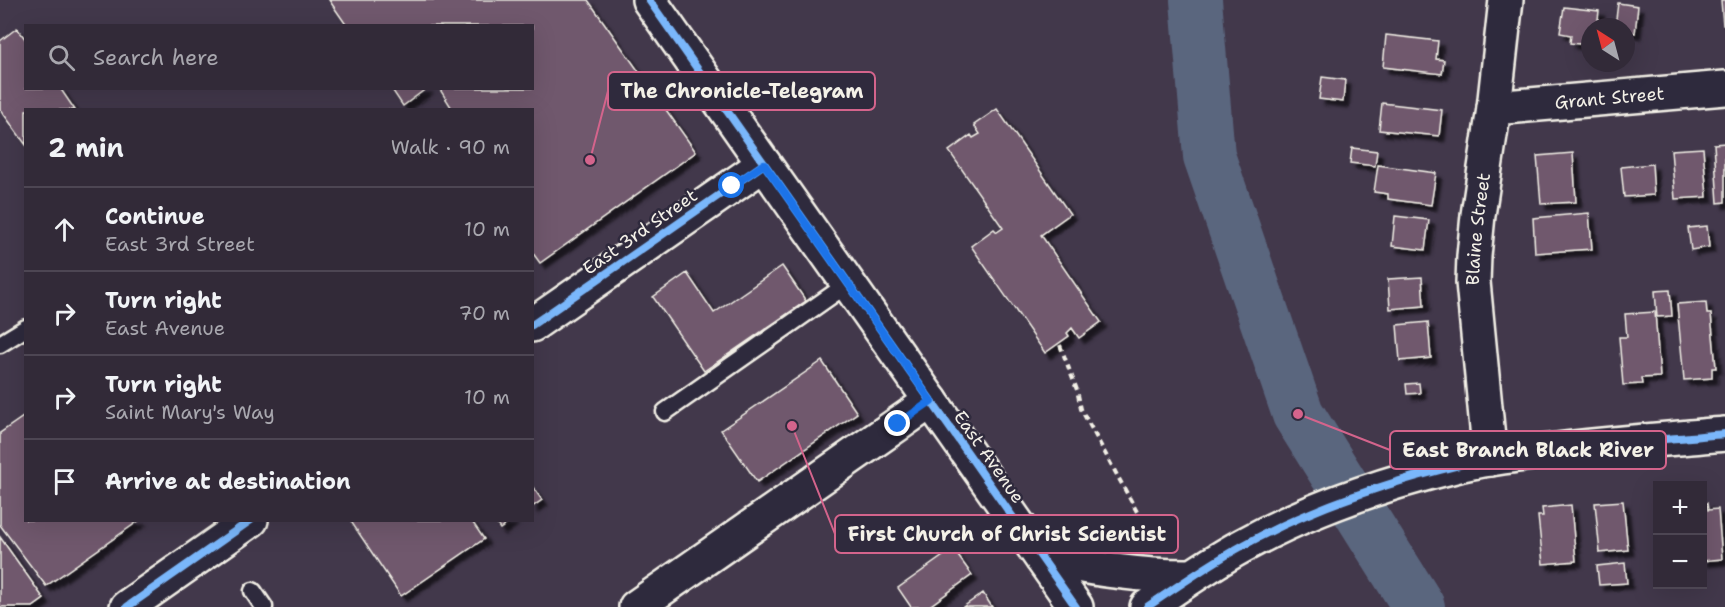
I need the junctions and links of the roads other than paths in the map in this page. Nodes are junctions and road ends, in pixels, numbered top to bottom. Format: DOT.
graph roads {
  1 [pos="650,0"];
  2 [pos="1506,0"];
  3 [pos="1725,88"];
  4 [pos="1494,108"];
  5 [pos="764,164"];
  6 [pos="849,284"];
  7 [pos="534,324"];
  8 [pos="24,329"];
  9 [pos="0,344"];
  10 [pos="931,401"];
  11 [pos="665,412"];
  12 [pos="1725,434"];
  13 [pos="1475,462"];
  14 [pos="248,522"];
  15 [pos="1042,559"];
  16 [pos="1198,573"];
  17 [pos="253,591"];
  18 [pos="127,607"];
  19 [pos="264,607"];
  20 [pos="636,607"];
  21 [pos="1076,607"];
  22 [pos="1147,607"];
  1 -- 5 [label="street, East Avenue"];
  2 -- 4 [label="street, Blaine Street"];
  3 -- 4 [label="street, Grant Street"];
  4 -- 13 [label="street, Blaine Street"];
  5 -- 6 [label="street, East Avenue"];
  5 -- 7 [label="street, East 3rd Street"];
  6 -- 10 [label="street, East Avenue"];
  6 -- 11 [label="lane"];
  8 -- 9 [label="lane"];
  10 -- 15 [label="street, East Avenue"];
  10 -- 20 [label="street"];
  12 -- 13 [label="street"];
  13 -- 16 [label="street"];
  14 -- 18 [label="street"];
  15 -- 16 [label="street"];
  15 -- 21 [label="street, East Avenue"];
  16 -- 22 [label="street"];
  17 -- 19 [label="lane"];
}
